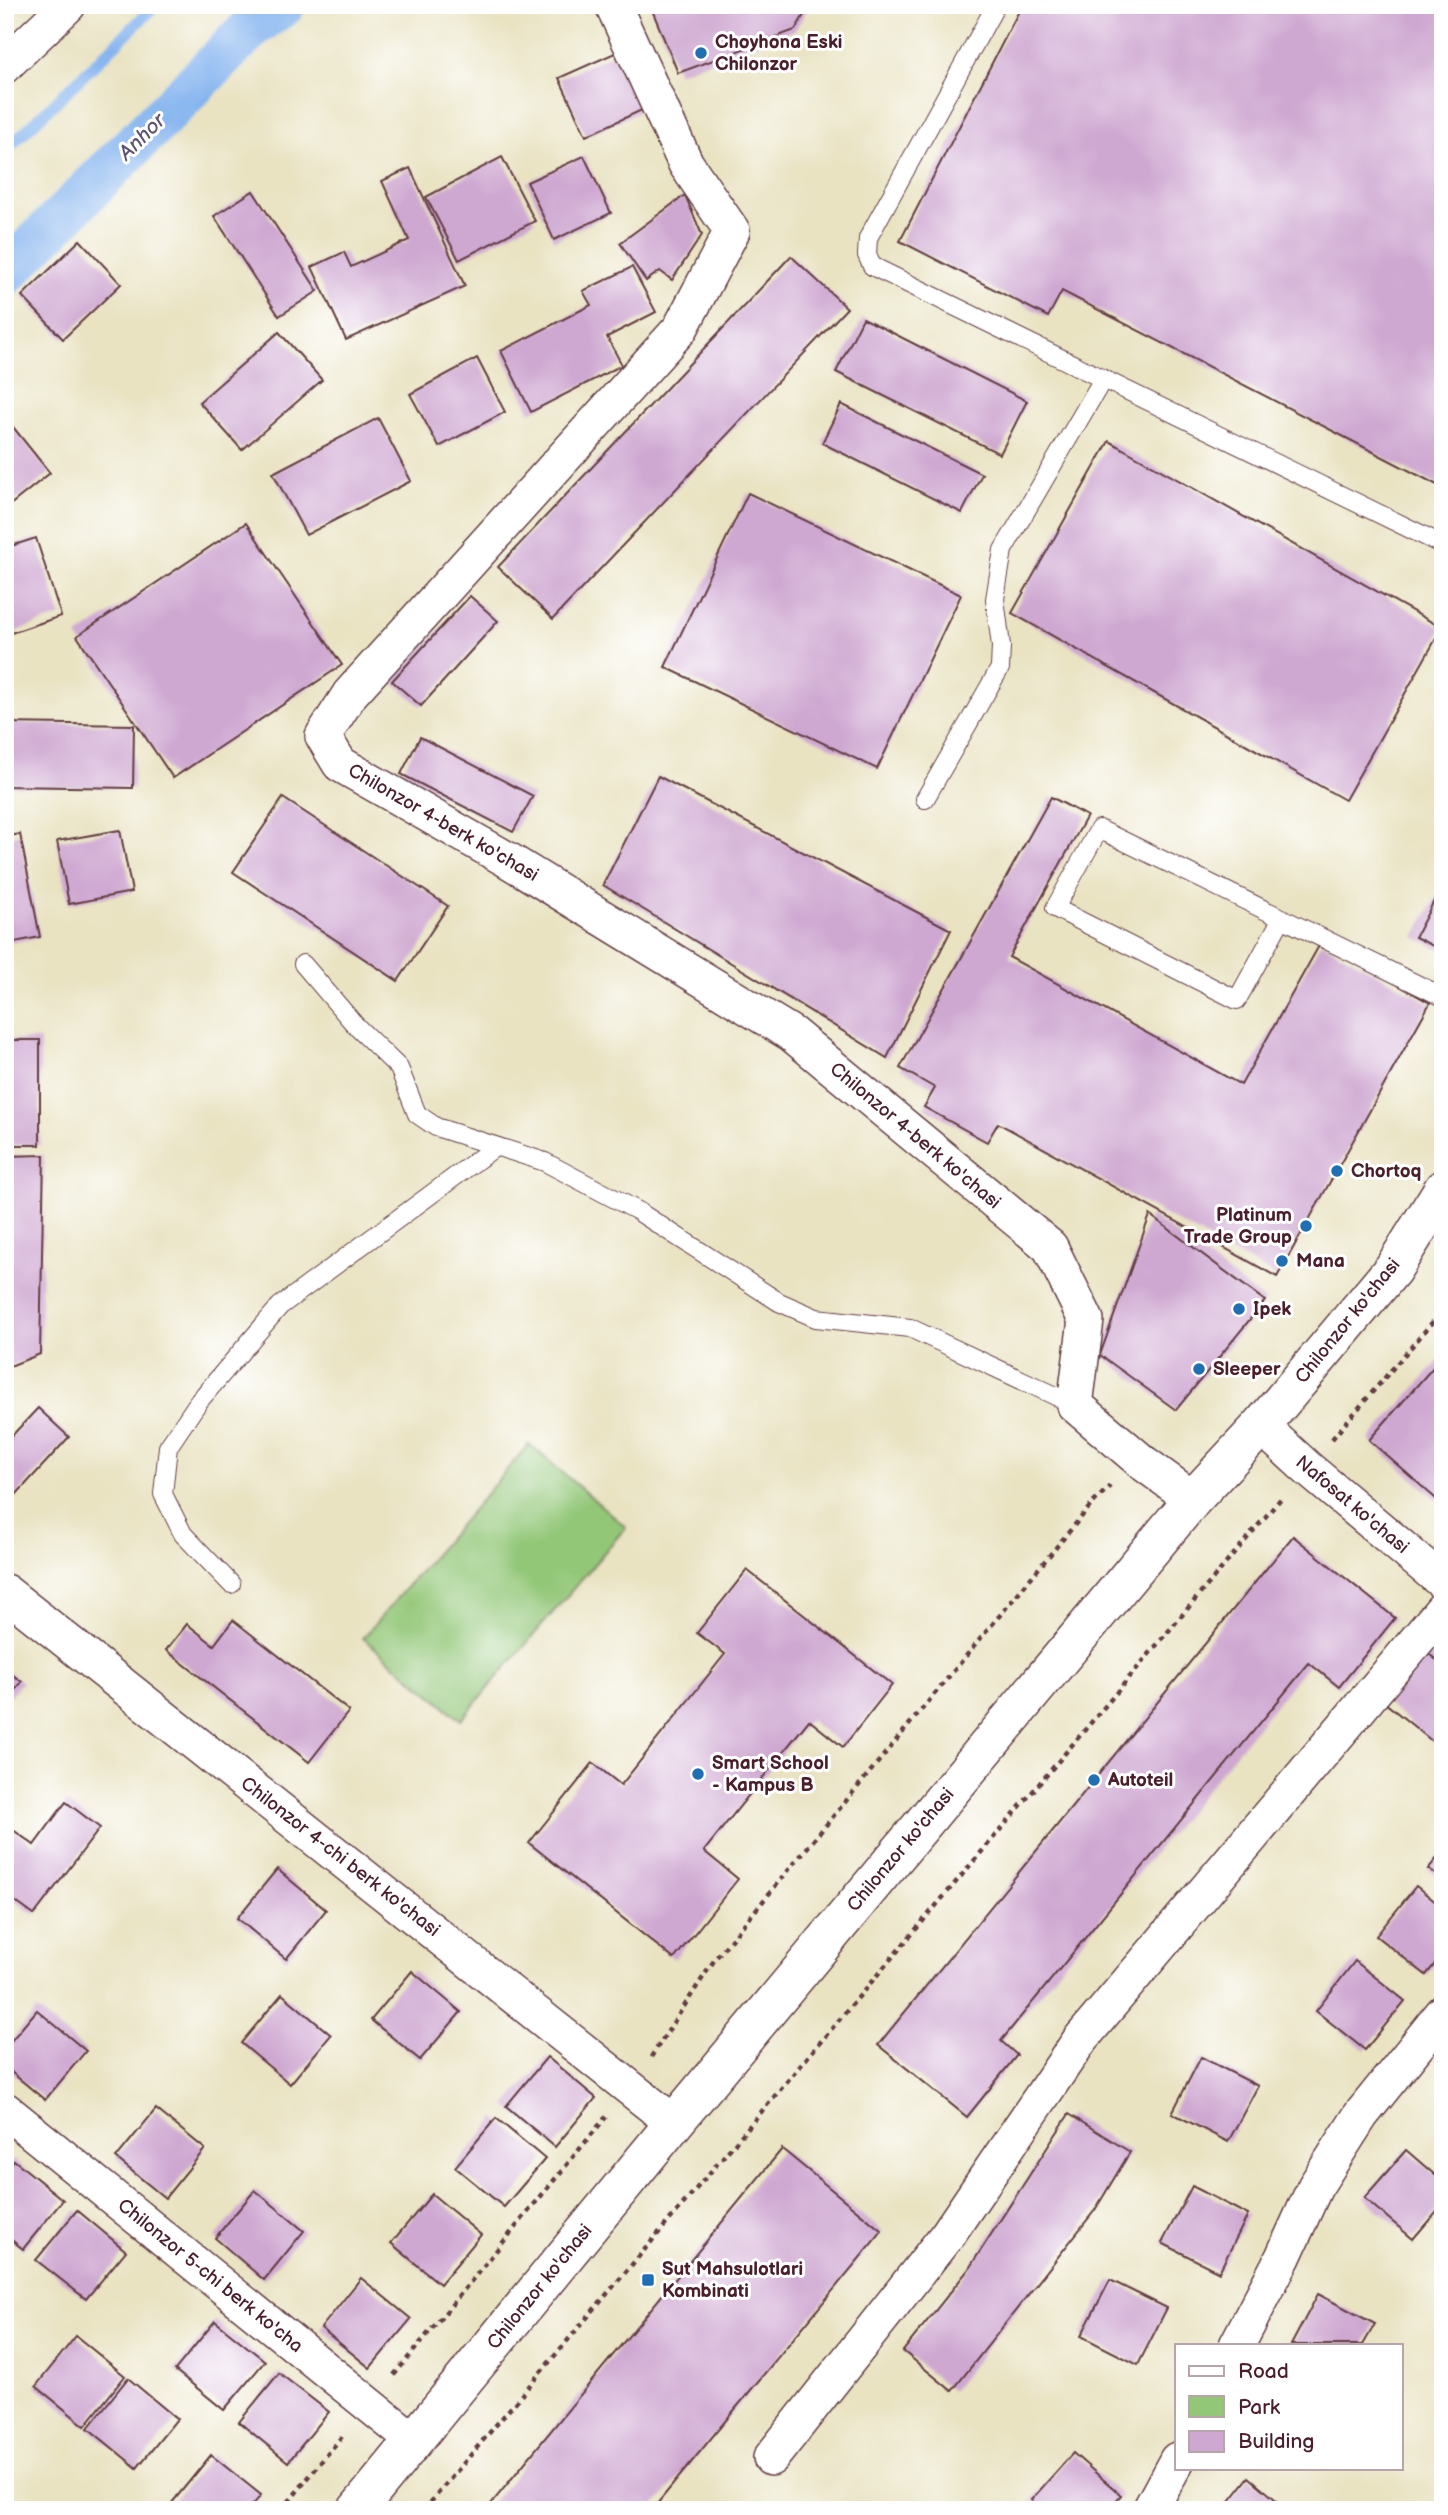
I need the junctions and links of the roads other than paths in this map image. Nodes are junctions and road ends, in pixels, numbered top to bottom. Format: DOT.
graph roads {
  1 [pos="68,5"];
  2 [pos="613,5"];
  3 [pos="996,5"];
  4 [pos="5,65"];
  5 [pos="1102,379"];
  6 [pos="1443,545"];
  7 [pos="925,799"];
  8 [pos="1282,918"];
  9 [pos="303,964"];
  10 [pos="1443,997"];
  11 [pos="495,1147"];
  12 [pos="1443,1189"];
  13 [pos="1075,1405"];
  14 [pos="1261,1426"];
  15 [pos="1193,1499"];
  16 [pos="1443,1582"];
  17 [pos="231,1584"];
  18 [pos="5,1592"];
  19 [pos="1443,1609"];
  20 [pos="1443,2013"];
  21 [pos="5,2110"];
  22 [pos="674,2123"];
  23 [pos="1238,2344"];
  24 [pos="414,2441"];
  25 [pos="771,2458"];
  26 [pos="1175,2464"];
  27 [pos="357,2510"];
  28 [pos="1150,2510"];
  1 -- 4 [label="street"];
  2 -- 13 [label="street, Chilonzor 4-berk ko'chasi"];
  3 -- 5 [label="lane"];
  5 -- 6 [label="lane"];
  5 -- 7 [label="lane"];
  8 -- 8 [label="lane"];
  8 -- 10 [label="lane"];
  9 -- 11 [label="lane"];
  11 -- 13 [label="lane"];
  11 -- 17 [label="lane"];
  12 -- 14 [label="main road, Chilonzor ko'chasi"];
  13 -- 15 [label="street"];
  14 -- 15 [label="main road, Chilonzor ko'chasi"];
  14 -- 16 [label="street, Nafosat ko'chasi"];
  15 -- 22 [label="main road, Chilonzor ko'chasi"];
  18 -- 22 [label="street, Chilonzor 4-chi berk ko'chasi"];
  19 -- 25 [label="street"];
  20 -- 23 [label="street"];
  21 -- 24 [label="street, Chilonzor 5-chi berk ko'cha"];
  22 -- 24 [label="main road, Chilonzor ko'chasi"];
  24 -- 27 [label="main road, Chilonzor ko'chasi"];
  26 -- 28 [label="street"];
}
